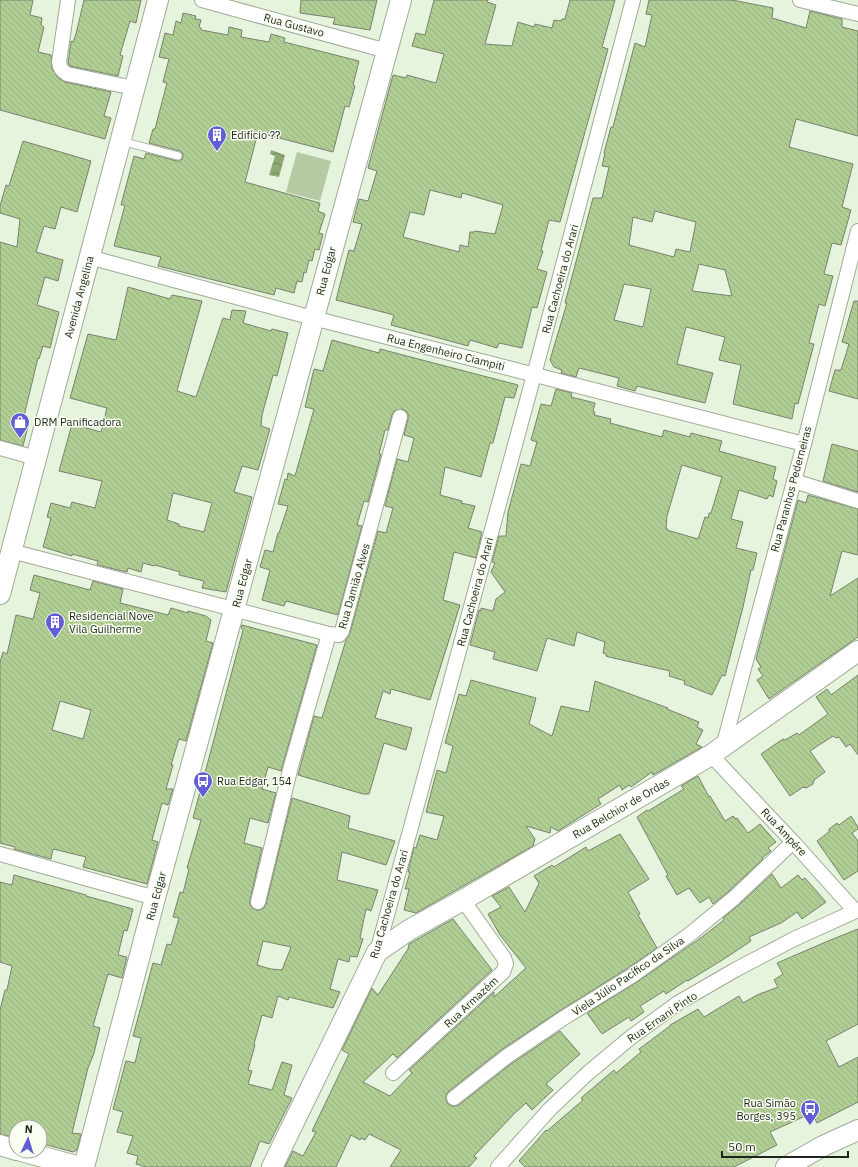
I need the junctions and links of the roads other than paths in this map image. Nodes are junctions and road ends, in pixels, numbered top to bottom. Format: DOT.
graph roads {
  1 [pos="68,0"];
  2 [pos="158,0"];
  3 [pos="202,0"];
  4 [pos="401,0"];
  5 [pos="633,0"];
  6 [pos="800,0"];
  7 [pos="858,14"];
  8 [pos="387,51"];
  9 [pos="134,88"];
  10 [pos="121,141"];
  11 [pos="178,156"];
  12 [pos="858,231"];
  13 [pos="89,257"];
  14 [pos="313,318"];
  15 [pos="534,375"];
  16 [pos="400,417"];
  17 [pos="804,444"];
  18 [pos="0,448"];
  19 [pos="36,458"];
  20 [pos="794,481"];
  21 [pos="858,501"];
  22 [pos="11,551"];
  23 [pos="0,594"];
  24 [pos="235,610"];
  25 [pos="329,634"];
  26 [pos="858,651"];
  27 [pos="717,751"];
  28 [pos="793,842"];
  29 [pos="0,854"];
  30 [pos="155,898"];
  31 [pos="463,900"];
  32 [pos="258,902"];
  33 [pos="856,910"];
  34 [pos="377,952"];
  35 [pos="394,1073"];
  36 [pos="454,1098"];
  37 [pos="858,1130"];
  38 [pos="48,1158"];
  39 [pos="80,1167"];
  40 [pos="84,1167"];
  41 [pos="272,1167"];
  42 [pos="498,1167"];
  43 [pos="786,1167"];
  1 -- 9 [label="street"];
  2 -- 9 [label="street, Avenida Angelina"];
  3 -- 8 [label="street, Rua Gustavo"];
  4 -- 8 [label="street, Rua Edgar"];
  5 -- 15 [label="street, Rua Cachoeira do Arari"];
  6 -- 7 [label="street"];
  8 -- 14 [label="street, Rua Edgar"];
  9 -- 10 [label="street, Avenida Angelina"];
  10 -- 11 [label="lane"];
  10 -- 13 [label="street, Avenida Angelina"];
  12 -- 17 [label="street, Rua Paranhos Pederneiras"];
  13 -- 14 [label="street, Rua Engenheiro Ciampiti"];
  13 -- 19 [label="street, Avenida Angelina"];
  14 -- 15 [label="street, Rua Engenheiro Ciampiti"];
  14 -- 24 [label="street, Rua Edgar"];
  15 -- 17 [label="street, Rua Engenheiro Ciampiti"];
  15 -- 34 [label="street, Rua Cachoeira do Arari"];
  16 -- 25 [label="street, Rua Damião Alves"];
  17 -- 20 [label="street, Rua Paranhos Pederneiras"];
  18 -- 19 [label="street"];
  19 -- 22 [label="street, Avenida Angelina"];
  20 -- 21 [label="street"];
  20 -- 27 [label="street, Rua Paranhos Pederneiras"];
  22 -- 23 [label="street, Avenida Angelina"];
  22 -- 24 [label="street, Rua Damião Alves"];
  24 -- 25 [label="street, Rua Damião Alves"];
  24 -- 30 [label="street, Rua Edgar"];
  25 -- 32 [label="street"];
  26 -- 27 [label="street, Rua Belchior de Ordas"];
  27 -- 28 [label="street, Rua Ampére"];
  27 -- 31 [label="street, Rua Belchior de Ordas"];
  28 -- 33 [label="street, Rua Ampére"];
  28 -- 36 [label="street, Viela Júlio Pacífico da Silva"];
  29 -- 30 [label="street"];
  30 -- 40 [label="street, Rua Edgar"];
  31 -- 34 [label="street, Rua Belchior de Ordas"];
  31 -- 35 [label="street, Rua Armazém"];
  33 -- 42 [label="street, Rua Ernani Pinto"];
  34 -- 41 [label="street, Rua Cachoeira do Arari"];
  37 -- 43 [label="street"];
  38 -- 39 [label="street"];
}
